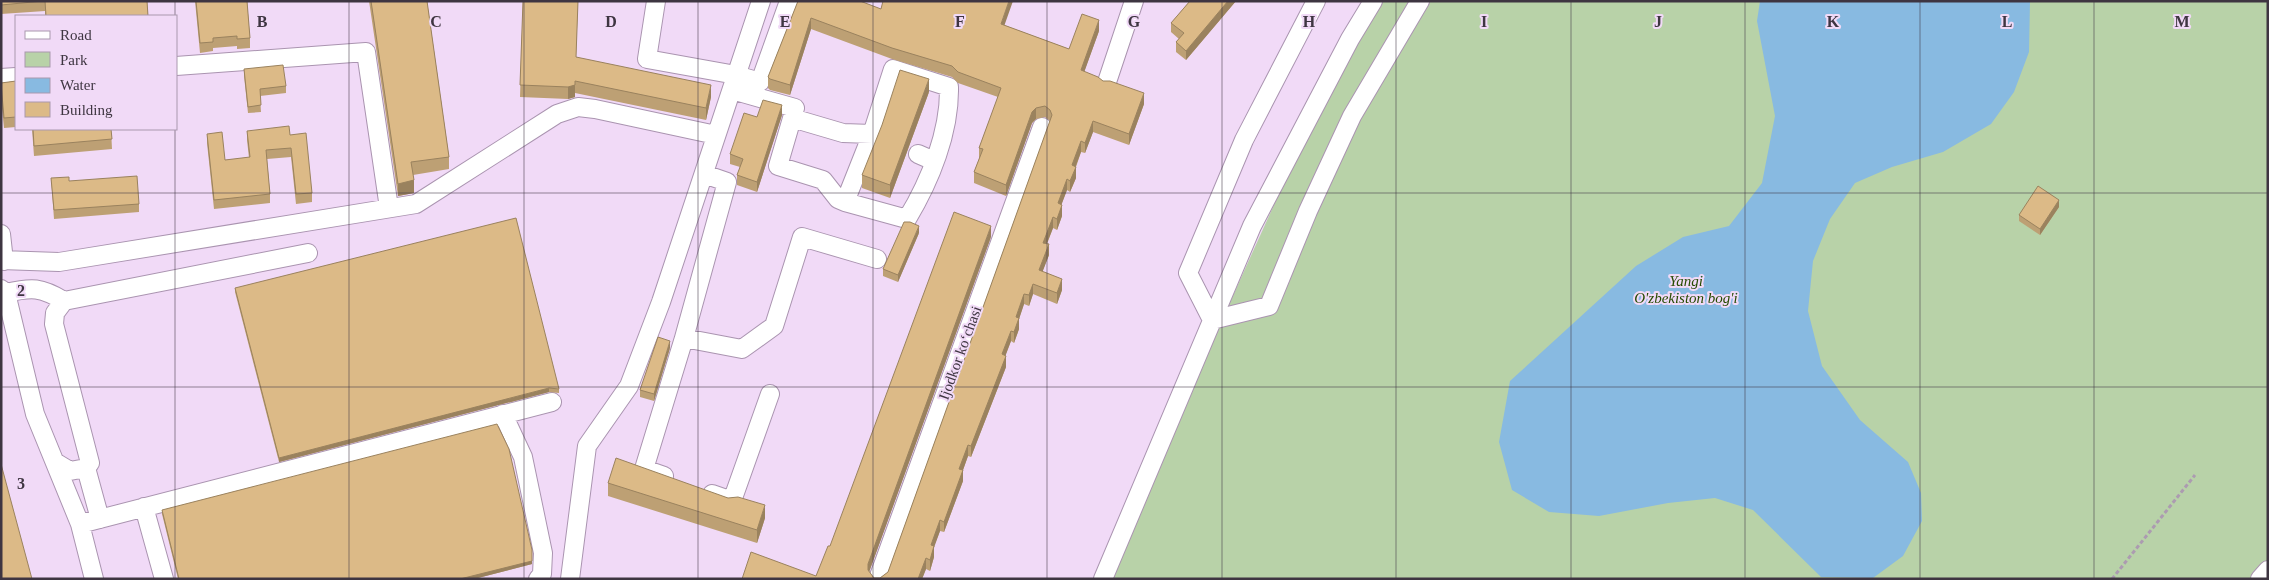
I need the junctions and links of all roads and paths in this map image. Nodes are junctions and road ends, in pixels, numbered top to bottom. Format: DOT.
graph roads {
  1 [pos="656,1"];
  2 [pos="760,1"];
  3 [pos="789,1"];
  4 [pos="1134,1"];
  5 [pos="1316,1"];
  6 [pos="1373,1"];
  7 [pos="1420,1"];
  8 [pos="178,66"];
  9 [pos="15,77"];
  10 [pos="1,78"];
  11 [pos="734,82"];
  12 [pos="1107,82"];
  13 [pos="792,118"];
  14 [pos="1042,127"];
  15 [pos="872,134"];
  16 [pos="716,136"];
  17 [pos="918,154"];
  18 [pos="934,161"];
  19 [pos="704,174"];
  20 [pos="846,202"];
  21 [pos="389,208"];
  22 [pos="1,234"];
  23 [pos="308,253"];
  24 [pos="877,259"];
  25 [pos="2,261"];
  26 [pos="4,291"];
  27 [pos="64,301"];
  28 [pos="1212,320"];
  29 [pos="684,338"];
  30 [pos="770,394"];
  31 [pos="552,402"];
  32 [pos="504,414"];
  33 [pos="55,462"];
  34 [pos="86,468"];
  35 [pos="2195,475"];
  36 [pos="679,482"];
  37 [pos="697,488"];
  38 [pos="144,507"];
  39 [pos="100,518"];
  40 [pos="80,524"];
  41 [pos="2268,570"];
  42 [pos="94,579"];
  43 [pos="164,579"];
  44 [pos="538,579"];
  45 [pos="570,579"];
  46 [pos="878,579"];
  47 [pos="1103,579"];
  48 [pos="2112,579"];
  49 [pos="2260,579"];
  1 -- 11 [label="street"];
  2 -- 11 [label="street"];
  3 -- 11 [label="street"];
  4 -- 12 [label="street"];
  5 -- 28 [label="street"];
  6 -- 28 [label="street"];
  7 -- 28 [label="street"];
  8 -- 21 [label="street"];
  9 -- 10 [label="street"];
  11 -- 13 [label="street"];
  11 -- 16 [label="street"];
  13 -- 15 [label="street"];
  13 -- 20 [label="street"];
  14 -- 46 [label="street, Ijodkor koʻchasi"];
  15 -- 18 [label="street"];
  15 -- 20 [label="street"];
  16 -- 19 [label="street"];
  16 -- 21 [label="street"];
  17 -- 18 [label="street"];
  18 -- 20 [label="street"];
  19 -- 29 [label="street"];
  19 -- 45 [label="street"];
  21 -- 25 [label="street"];
  22 -- 25 [label="street"];
  23 -- 27 [label="street"];
  24 -- 29 [label="street"];
  26 -- 27 [label="street"];
  26 -- 33 [label="street"];
  27 -- 34 [label="street"];
  28 -- 47 [label="street"];
  29 -- 36 [label="street"];
  30 -- 37 [label="street"];
  31 -- 32 [label="street"];
  32 -- 38 [label="street"];
  32 -- 44 [label="street"];
  33 -- 34 [label="street"];
  33 -- 40 [label="street"];
  34 -- 39 [label="street"];
  35 -- 48 [label="path"];
  38 -- 39 [label="street"];
  38 -- 43 [label="street"];
  39 -- 40 [label="street"];
  40 -- 42 [label="street"];
  41 -- 49 [label="street"];
}
